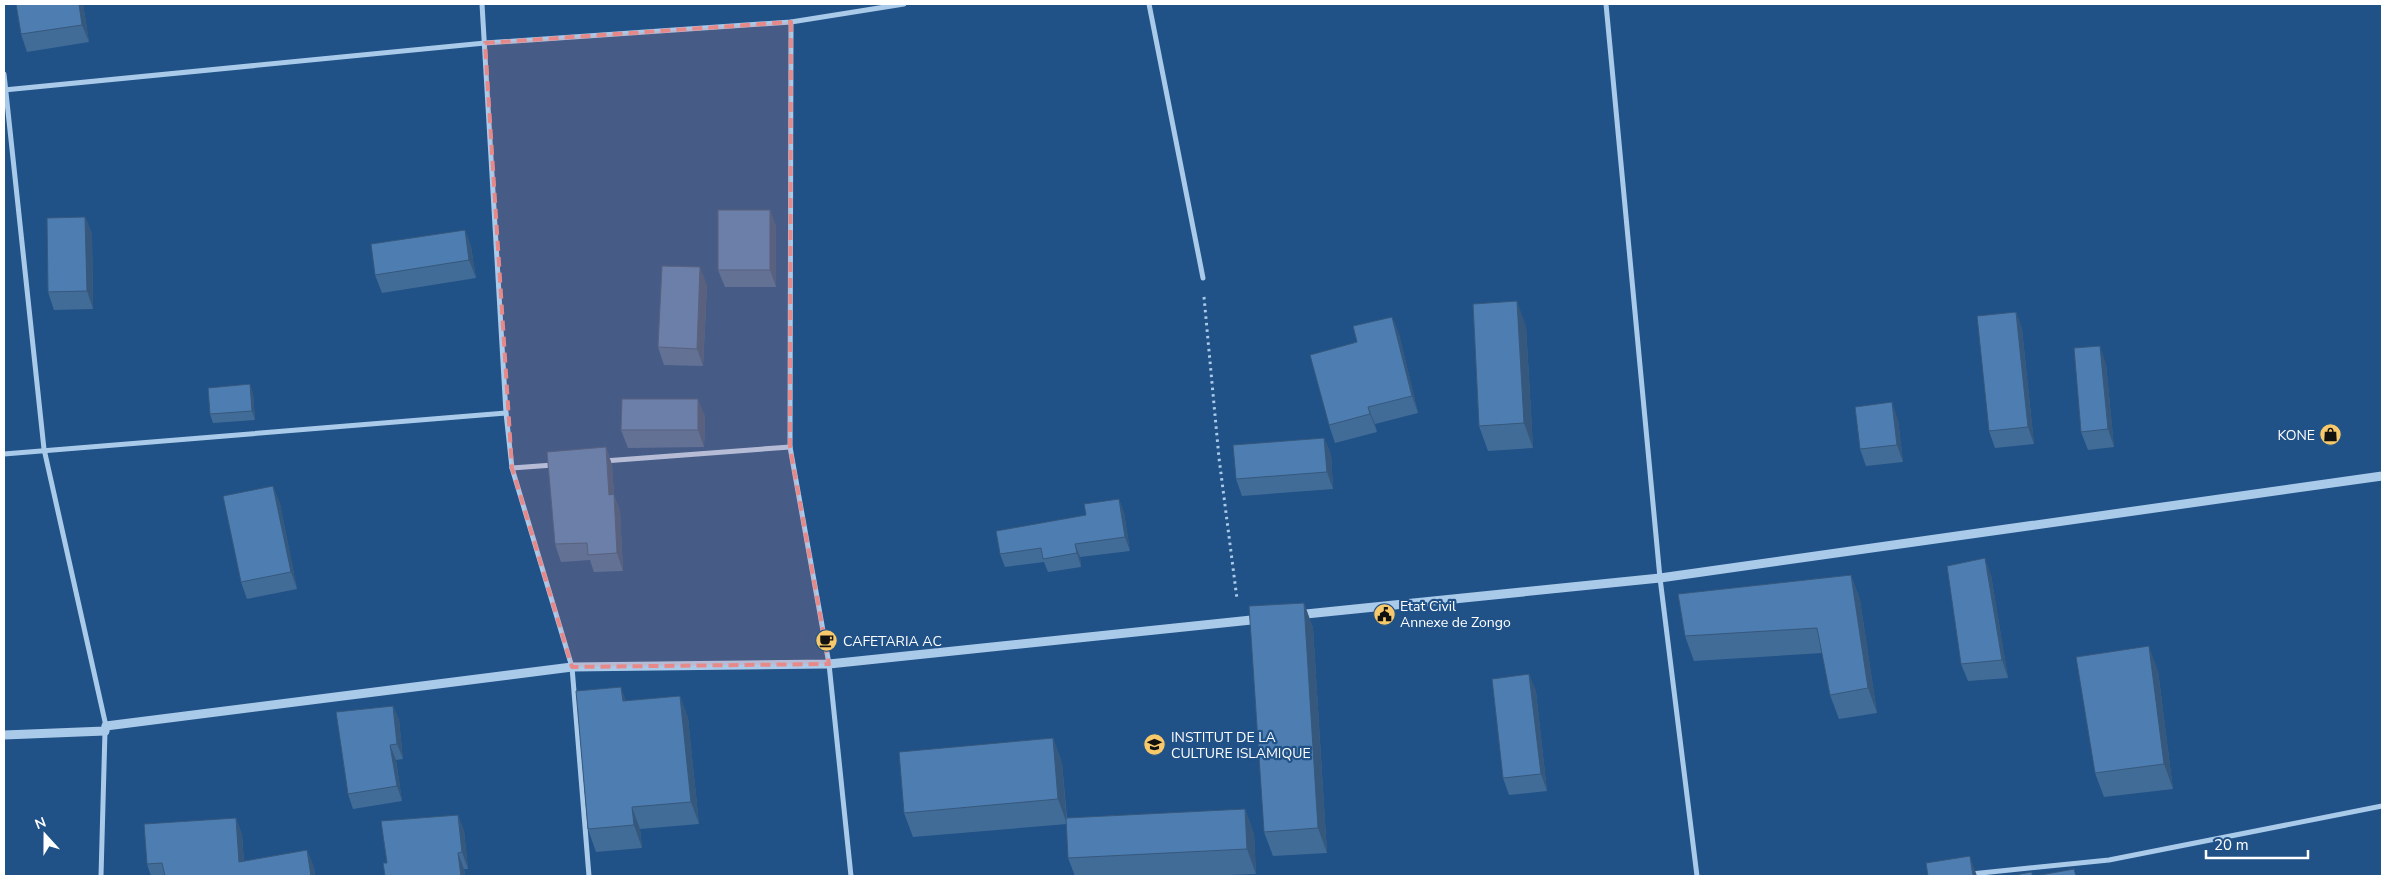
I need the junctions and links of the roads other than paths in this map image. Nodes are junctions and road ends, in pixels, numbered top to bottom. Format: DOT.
graph roads {
  1 [pos="482,4"];
  2 [pos="904,4"];
  3 [pos="1149,4"];
  4 [pos="1606,4"];
  5 [pos="791,22"];
  6 [pos="485,43"];
  7 [pos="4,74"];
  8 [pos="5,90"];
  9 [pos="1203,278"];
  10 [pos="506,413"];
  11 [pos="790,447"];
  12 [pos="44,449"];
  13 [pos="4,454"];
  14 [pos="602,461"];
  15 [pos="562,464"];
  16 [pos="512,468"];
  17 [pos="2382,476"];
  18 [pos="1660,578"];
  19 [pos="829,664"];
  20 [pos="572,667"];
  21 [pos="106,728"];
  22 [pos="4,735"];
  23 [pos="2382,806"];
  24 [pos="1967,874"];
  25 [pos="101,876"];
  26 [pos="589,876"];
  27 [pos="851,876"];
  28 [pos="1697,876"];
  1 -- 6 [label="street"];
  2 -- 5 [label="street"];
  3 -- 9 [label="street"];
  4 -- 18 [label="street"];
  5 -- 6 [label="street"];
  5 -- 11 [label="street"];
  6 -- 8 [label="street"];
  6 -- 10 [label="street"];
  7 -- 8 [label="street"];
  8 -- 12 [label="street"];
  10 -- 12 [label="street"];
  10 -- 16 [label="street"];
  11 -- 14 [label="street"];
  11 -- 19 [label="street"];
  12 -- 13 [label="street"];
  12 -- 21 [label="street"];
  15 -- 16 [label="street"];
  16 -- 20 [label="street"];
  17 -- 18 [label="street"];
  18 -- 19 [label="street"];
  18 -- 28 [label="street"];
  19 -- 20 [label="street"];
  19 -- 27 [label="street"];
  20 -- 21 [label="street"];
  20 -- 26 [label="street"];
  21 -- 22 [label="street"];
  21 -- 25 [label="street"];
  23 -- 24 [label="street"];
}
